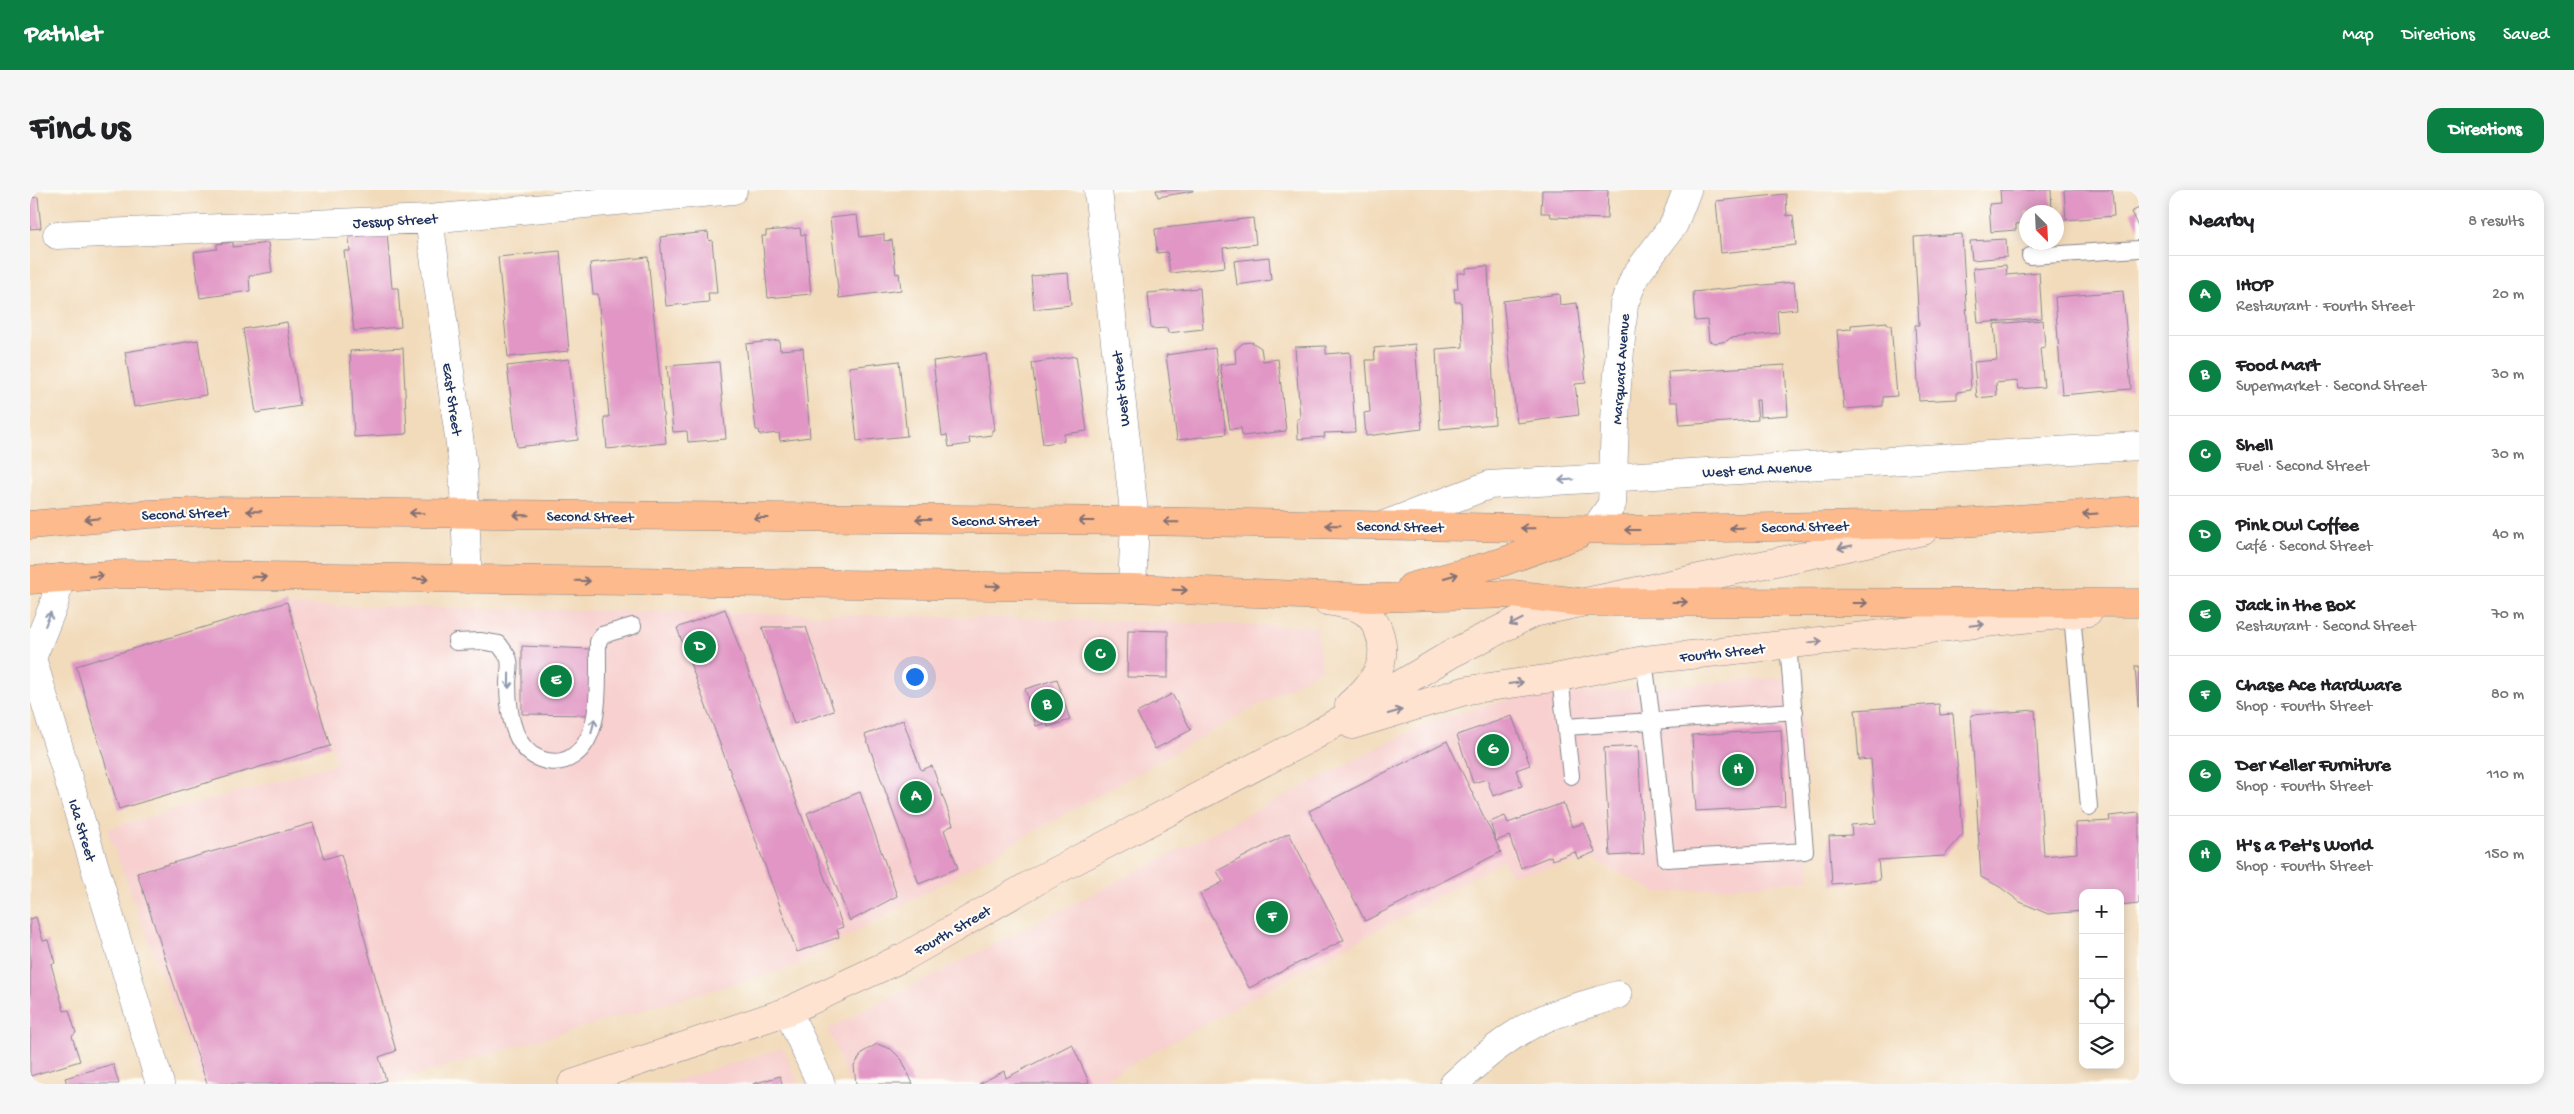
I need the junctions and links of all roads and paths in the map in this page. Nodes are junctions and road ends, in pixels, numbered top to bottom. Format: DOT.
graph roads {
  1 [pos="1098,190"];
  2 [pos="1687,190"];
  3 [pos="716,191"];
  4 [pos="429,219"];
  5 [pos="57,235"];
  6 [pos="2139,250"];
  7 [pos="2030,256"];
  8 [pos="2139,446"];
  9 [pos="1614,477"];
  10 [pos="2139,510"];
  11 [pos="466,514"];
  12 [pos="1135,521"];
  13 [pos="1961,523"];
  14 [pos="30,525"];
  15 [pos="1382,526"];
  16 [pos="1595,529"];
  17 [pos="60,578"];
  18 [pos="468,579"];
  19 [pos="30,580"];
  20 [pos="1132,588"];
  21 [pos="1294,594"];
  22 [pos="1371,598"];
  23 [pos="1579,602"];
  24 [pos="2138,603"];
  25 [pos="2072,614"];
  26 [pos="633,626"];
  27 [pos="456,642"];
  28 [pos="1788,644"];
  29 [pos="31,658"];
  30 [pos="1644,660"];
  31 [pos="1560,677"];
  32 [pos="1795,711"];
  33 [pos="1652,721"];
  34 [pos="1566,727"];
  35 [pos="1314,736"];
  36 [pos="1570,776"];
  37 [pos="2089,807"];
  38 [pos="1618,995"];
  39 [pos="788,1011"];
  40 [pos="160,1084"];
  41 [pos="572,1084"];
  42 [pos="821,1084"];
  43 [pos="1454,1084"];
  1 -- 12 [label="street, West Street"];
  2 -- 9 [label="street, Marquard Avenue"];
  3 -- 4 [label="street, Jessup Street"];
  4 -- 5 [label="street, Jessup Street"];
  4 -- 11 [label="street, East Street"];
  6 -- 7 [label="lane"];
  8 -- 9 [label="street, West End Avenue"];
  9 -- 15 [label="street, West End Avenue, one-way"];
  9 -- 16 [label="street, Marquard Avenue"];
  10 -- 13 [label="main road, Fourth Street, one-way"];
  12 -- 11 [label="main road, Second Street, one-way"];
  11 -- 14 [label="main road, Second Street, one-way"];
  11 -- 18 [label="street, East Street"];
  15 -- 12 [label="main road, Second Street, one-way"];
  12 -- 20 [label="street, West Street"];
  13 -- 16 [label="main road, Second Street, one-way"];
  13 -- 23 [label="main road, Fourth Street, one-way"];
  16 -- 15 [label="main road, Second Street, one-way"];
  22 -- 16 [label="main road, one-way"];
  17 -- 18 [label="main road, one-way"];
  17 -- 19 [label="main road"];
  29 -- 17 [label="street, Ida Street, one-way"];
  18 -- 20 [label="main road, one-way"];
  20 -- 21 [label="main road, one-way"];
  21 -- 22 [label="main road"];
  21 -- 35 [label="main road"];
  22 -- 23 [label="main road"];
  23 -- 24 [label="main road, Fourth Street, one-way"];
  23 -- 35 [label="main road, Fourth Street, one-way"];
  24 -- 25 [label="main road, Fourth Street"];
  28 -- 25 [label="main road, Fourth Street, one-way"];
  25 -- 37 [label="lane"];
  27 -- 26 [label="lane, one-way"];
  28 -- 30 [label="main road, Fourth Street"];
  28 -- 32 [label="lane"];
  29 -- 40 [label="street, Ida Street"];
  30 -- 31 [label="main road, Fourth Street"];
  30 -- 33 [label="lane"];
  31 -- 34 [label="lane"];
  35 -- 31 [label="main road, Fourth Street, one-way"];
  32 -- 33 [label="lane"];
  32 -- 33 [label="lane"];
  33 -- 34 [label="lane"];
  34 -- 36 [label="lane"];
  35 -- 39 [label="main road, Fourth Street"];
  38 -- 43 [label="street"];
  39 -- 41 [label="main road, Fourth Street"];
  39 -- 42 [label="street"];
}
